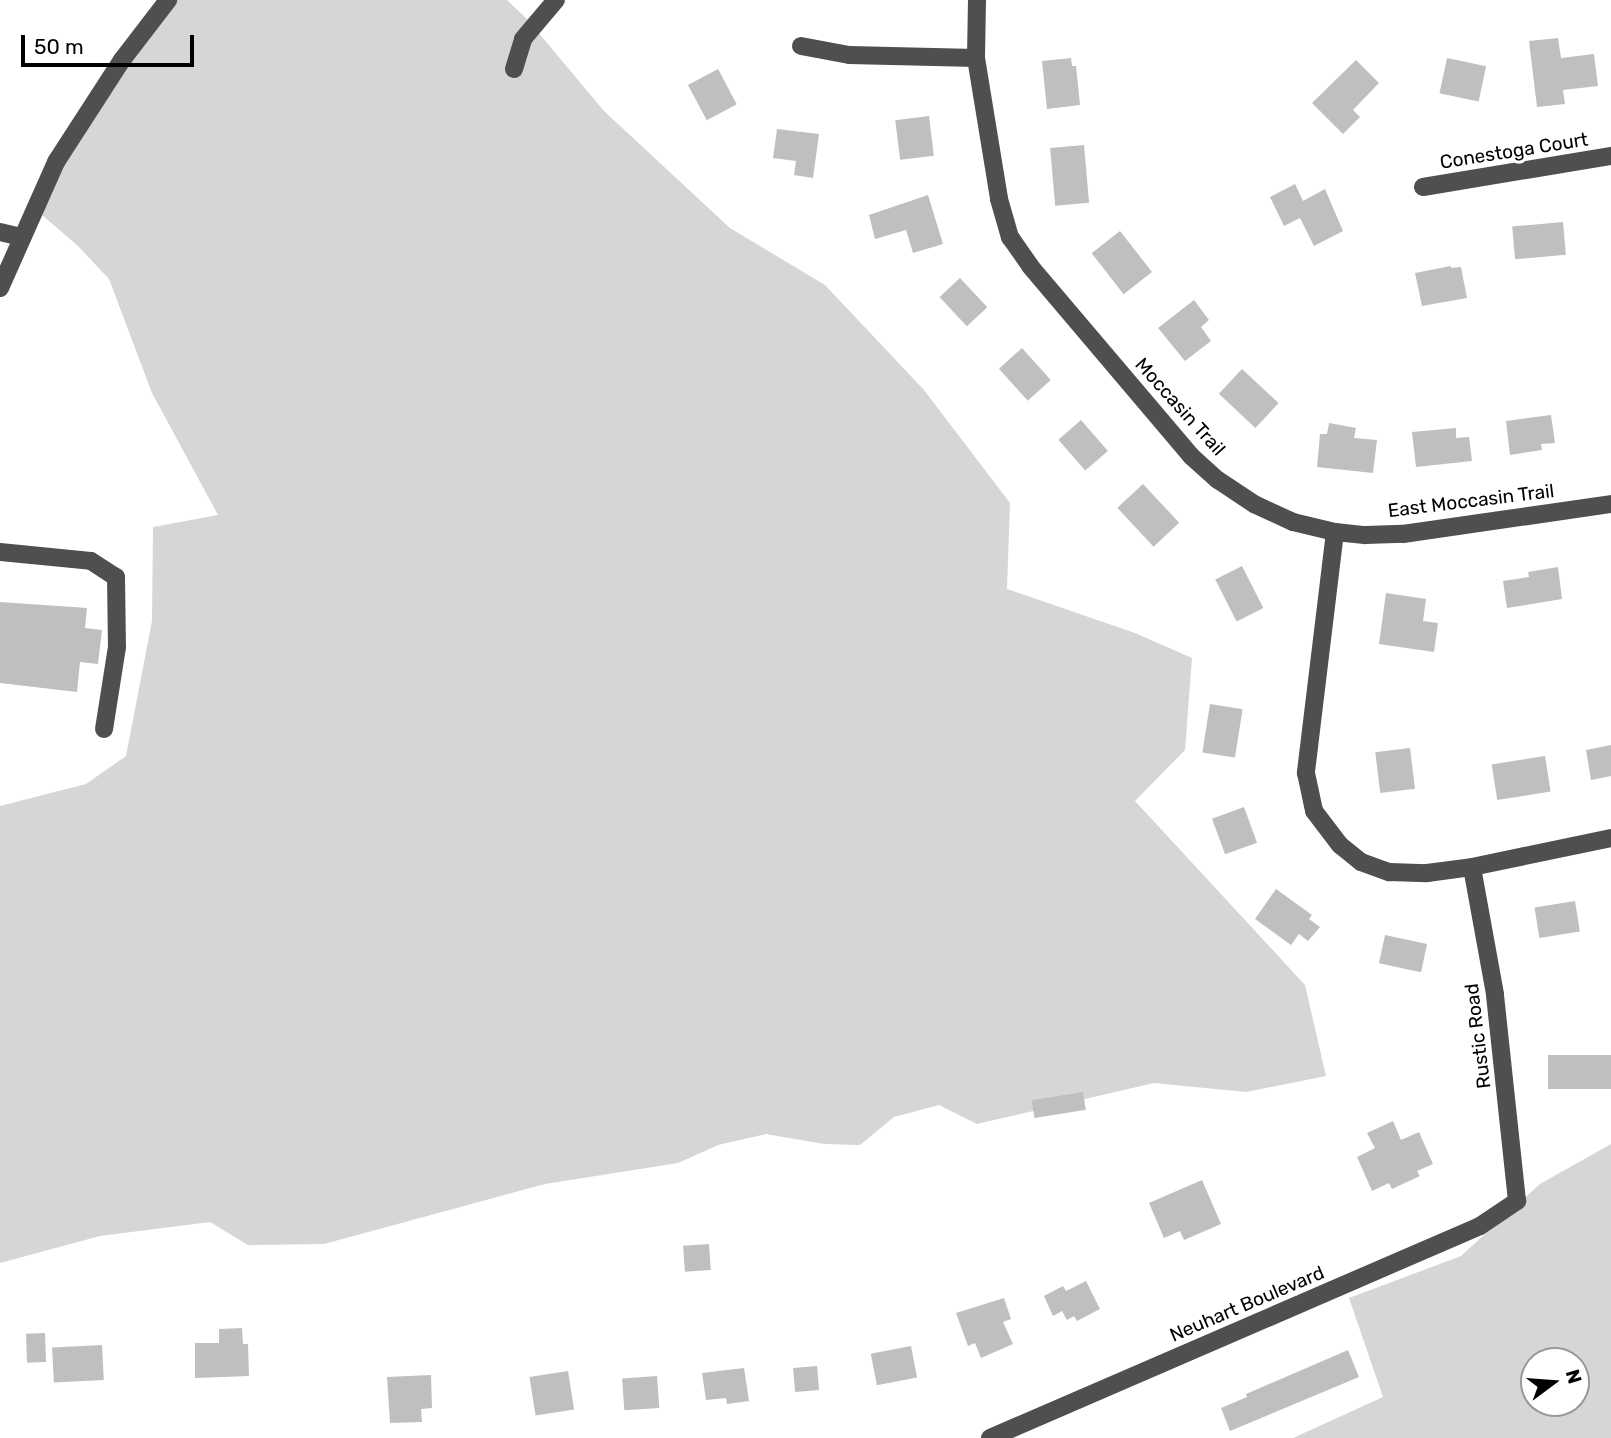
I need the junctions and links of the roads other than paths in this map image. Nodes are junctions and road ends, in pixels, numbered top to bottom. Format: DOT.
graph roads {
  1 [pos="168,0"];
  2 [pos="556,0"];
  3 [pos="977,0"];
  4 [pos="801,46"];
  5 [pos="976,58"];
  6 [pos="514,69"];
  7 [pos="1611,156"];
  8 [pos="1423,187"];
  9 [pos="0,232"];
  10 [pos="22,237"];
  11 [pos="0,288"];
  12 [pos="1611,504"];
  13 [pos="1335,532"];
  14 [pos="0,552"];
  15 [pos="104,729"];
  16 [pos="1611,838"];
  17 [pos="1472,867"];
  18 [pos="1517,1201"];
  19 [pos="990,1438"];
  1 -- 10 [label="street"];
  2 -- 6 [label="street"];
  3 -- 5 [label="street, Moccasin Trail"];
  4 -- 5 [label="street"];
  5 -- 13 [label="street, Moccasin Trail"];
  7 -- 8 [label="street, Conestoga Court"];
  9 -- 10 [label="street"];
  10 -- 11 [label="street"];
  12 -- 13 [label="street, East Moccasin Trail"];
  13 -- 17 [label="street"];
  14 -- 15 [label="street"];
  16 -- 17 [label="street"];
  17 -- 18 [label="street, Rustic Road"];
  18 -- 19 [label="street, Neuhart Boulevard"];
}
